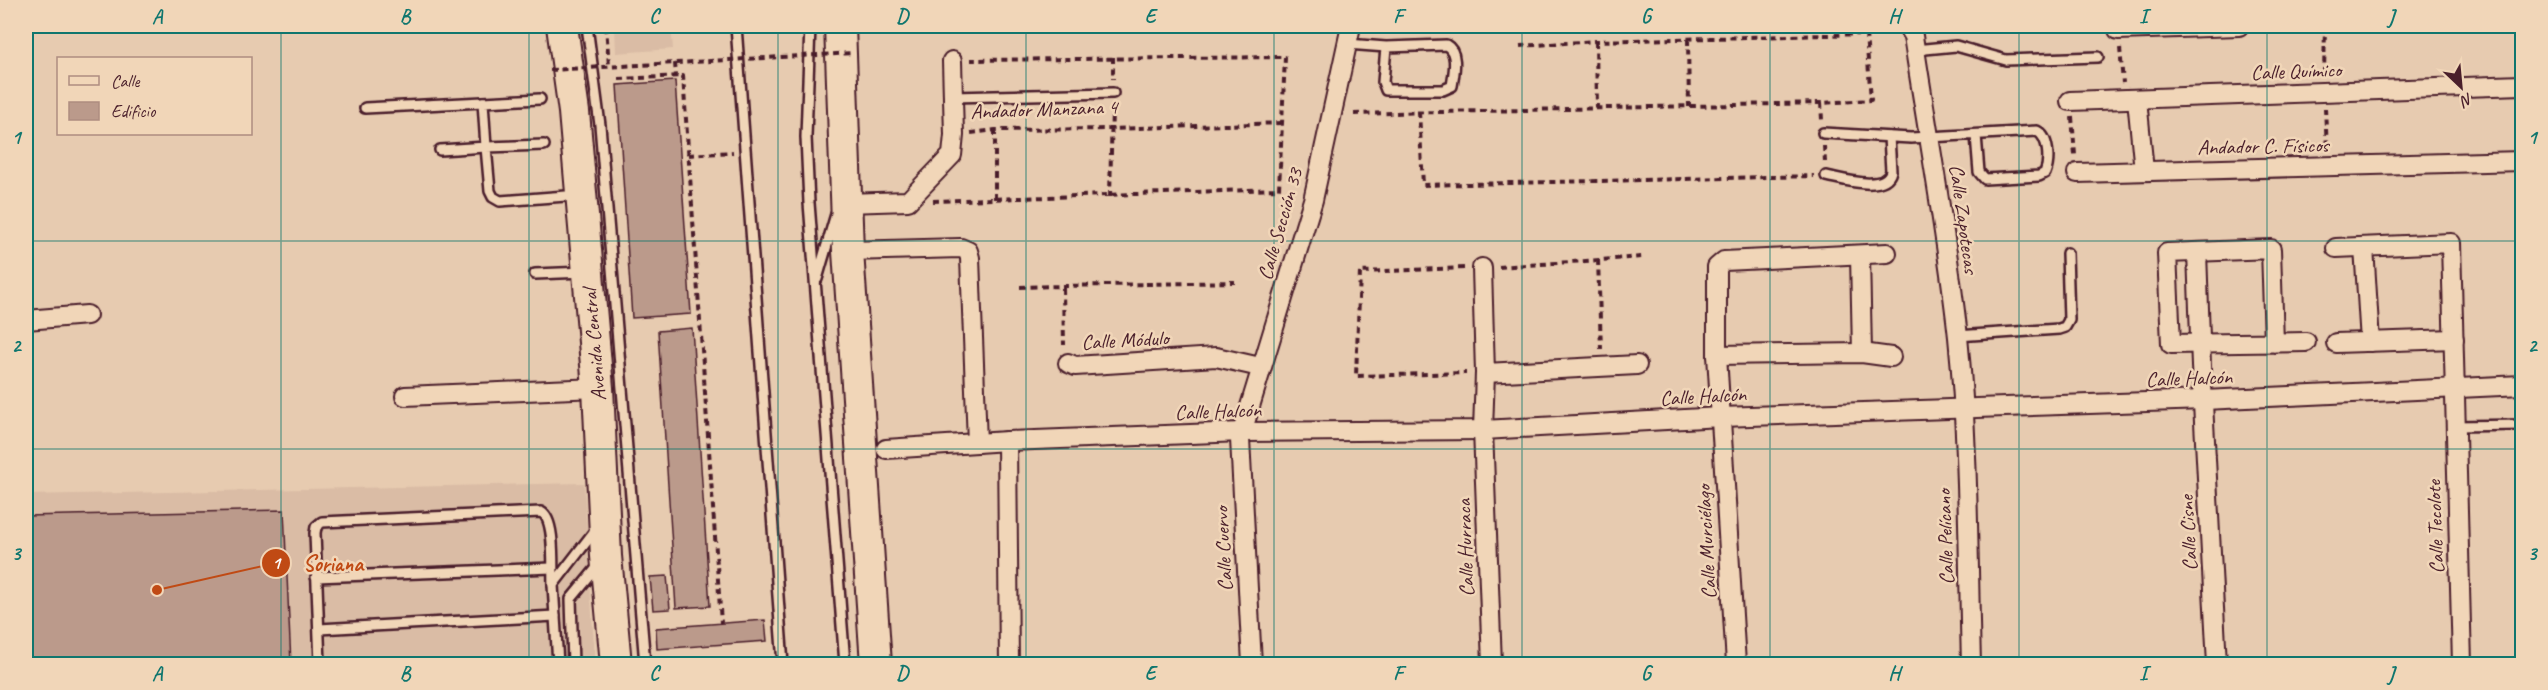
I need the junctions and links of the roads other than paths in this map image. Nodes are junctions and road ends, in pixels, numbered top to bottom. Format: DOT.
graph roads {
  1 [pos="562,26"];
  2 [pos="587,26"];
  3 [pos="736,26"];
  4 [pos="810,26"];
  5 [pos="840,26"];
  6 [pos="1351,26"];
  7 [pos="2239,26"];
  8 [pos="2118,30"];
  9 [pos="1912,34"];
  10 [pos="1347,44"];
  11 [pos="1386,47"];
  12 [pos="2098,57"];
  13 [pos="952,61"];
  14 [pos="2523,85"];
  15 [pos="1113,93"];
  16 [pos="953,97"];
  17 [pos="540,99"];
  18 [pos="2131,99"];
  19 [pos="2070,101"];
  20 [pos="483,102"];
  21 [pos="364,108"];
  22 [pos="1823,134"];
  23 [pos="1976,135"];
  24 [pos="1889,137"];
  25 [pos="1929,138"];
  26 [pos="544,145"];
  27 [pos="486,147"];
  28 [pos="440,150"];
  29 [pos="2523,161"];
  30 [pos="2144,171"];
  31 [pos="2077,173"];
  32 [pos="1826,176"];
  33 [pos="581,195"];
  34 [pos="846,195"];
  35 [pos="2364,247"];
  36 [pos="2336,248"];
  37 [pos="848,251"];
  38 [pos="2197,252"];
  39 [pos="2067,253"];
  40 [pos="1887,254"];
  41 [pos="1860,255"];
  42 [pos="1482,268"];
  43 [pos="588,272"];
  44 [pos="535,274"];
  45 [pos="816,284"];
  46 [pos="87,315"];
  47 [pos="26,320"];
  48 [pos="1958,336"];
  49 [pos="2454,339"];
  50 [pos="2306,342"];
  51 [pos="2370,342"];
  52 [pos="2274,343"];
  53 [pos="2336,343"];
  54 [pos="2201,344"];
  55 [pos="1862,353"];
  56 [pos="1717,356"];
  57 [pos="1891,357"];
  58 [pos="1068,363"];
  59 [pos="1637,365"];
  60 [pos="1260,367"];
  61 [pos="1485,373"];
  62 [pos="2523,385"];
  63 [pos="2454,387"];
  64 [pos="598,388"];
  65 [pos="405,396"];
  66 [pos="2204,400"];
  67 [pos="1963,409"];
  68 [pos="1720,417"];
  69 [pos="2523,424"];
  70 [pos="2455,426"];
  71 [pos="1483,430"];
  72 [pos="1242,432"];
  73 [pos="1007,441"];
  74 [pos="977,443"];
  75 [pos="886,449"];
  76 [pos="604,518"];
  77 [pos="606,556"];
  78 [pos="552,568"];
  79 [pos="316,577"];
  80 [pos="553,585"];
  81 [pos="555,616"];
  82 [pos="319,629"];
  83 [pos="320,664"];
  84 [pos="558,664"];
  85 [pos="573,664"];
  86 [pos="616,664"];
  87 [pos="645,664"];
  88 [pos="783,664"];
  89 [pos="845,664"];
  90 [pos="876,664"];
  91 [pos="1009,664"];
  92 [pos="1252,664"];
  93 [pos="1492,664"];
  94 [pos="1736,664"];
  95 [pos="1971,664"];
  96 [pos="2217,664"];
  97 [pos="2462,664"];
  1 -- 33 [label="highway, Avenida Central"];
  2 -- 87 [label="lane"];
  3 -- 88 [label="lane"];
  4 -- 45 [label="lane"];
  5 -- 34 [label="highway"];
  6 -- 10 [label="street, Calle Sección 33"];
  7 -- 8 [label="street"];
  9 -- 12 [label="lane"];
  9 -- 25 [label="street, Calle Zapotecas"];
  10 -- 11 [label="lane"];
  10 -- 60 [label="street, Calle Sección 33"];
  11 -- 11 [label="lane"];
  13 -- 16 [label="street"];
  14 -- 18 [label="street, Calle Químico"];
  15 -- 16 [label="lane"];
  16 -- 34 [label="street, Andador Manzana 4"];
  17 -- 20 [label="lane"];
  18 -- 19 [label="street, Calle Químico"];
  18 -- 30 [label="street"];
  20 -- 21 [label="lane"];
  20 -- 27 [label="lane"];
  22 -- 24 [label="lane"];
  23 -- 23 [label="lane"];
  23 -- 25 [label="lane"];
  24 -- 25 [label="lane"];
  24 -- 32 [label="lane"];
  25 -- 48 [label="street, Calle Zapotecas"];
  26 -- 27 [label="lane"];
  27 -- 28 [label="lane"];
  27 -- 33 [label="lane"];
  29 -- 30 [label="street, Andador C. Físicos"];
  30 -- 31 [label="street, Andador C. Físicos"];
  33 -- 43 [label="highway, Avenida Central"];
  34 -- 37 [label="highway"];
  34 -- 45 [label="lane"];
  35 -- 36 [label="street"];
  35 -- 49 [label="street, Calle Tecolote"];
  35 -- 51 [label="street"];
  37 -- 74 [label="street"];
  37 -- 90 [label="highway"];
  38 -- 52 [label="street"];
  38 -- 54 [label="street, Calle Cisne"];
  38 -- 54 [label="street"];
  39 -- 48 [label="lane"];
  40 -- 41 [label="street"];
  41 -- 55 [label="street"];
  41 -- 56 [label="street, Calle Murciélago"];
  42 -- 61 [label="street, Calle Hurraca"];
  43 -- 44 [label="lane"];
  43 -- 64 [label="highway, Avenida Central"];
  45 -- 89 [label="lane"];
  46 -- 47 [label="street"];
  48 -- 67 [label="street, Calle Zapotecas"];
  49 -- 51 [label="street"];
  49 -- 63 [label="street, Calle Tecolote"];
  50 -- 52 [label="street"];
  51 -- 53 [label="street"];
  52 -- 54 [label="street"];
  54 -- 66 [label="street, Calle Cisne"];
  55 -- 56 [label="street"];
  55 -- 57 [label="street"];
  56 -- 68 [label="street, Calle Murciélago"];
  58 -- 60 [label="street, Calle Módulo"];
  59 -- 61 [label="street"];
  60 -- 72 [label="street, Calle Sección 33"];
  61 -- 71 [label="street, Calle Hurraca"];
  62 -- 63 [label="street, Calle Halcón"];
  63 -- 66 [label="street, Calle Halcón"];
  63 -- 70 [label="street, Calle Tecolote"];
  64 -- 65 [label="street"];
  64 -- 76 [label="highway, Avenida Central"];
  66 -- 67 [label="street, Calle Halcón"];
  66 -- 96 [label="street, Calle Cisne"];
  67 -- 68 [label="street, Calle Halcón"];
  67 -- 95 [label="street, Calle Pelícano"];
  68 -- 71 [label="street, Calle Halcón"];
  68 -- 94 [label="street, Calle Murciélago"];
  69 -- 70 [label="lane"];
  70 -- 97 [label="street, Calle Tecolote"];
  71 -- 72 [label="street, Calle Halcón"];
  71 -- 93 [label="street, Calle Hurraca"];
  72 -- 73 [label="street, Calle Halcón"];
  72 -- 92 [label="street, Calle Cuervo"];
  73 -- 74 [label="street, Calle Halcón"];
  73 -- 91 [label="street"];
  74 -- 75 [label="street, Calle Halcón"];
  76 -- 77 [label="highway, Avenida Central"];
  76 -- 80 [label="lane"];
  77 -- 85 [label="lane"];
  77 -- 86 [label="highway, Avenida Central"];
  78 -- 79 [label="lane"];
  78 -- 79 [label="lane"];
  78 -- 80 [label="lane"];
  79 -- 82 [label="lane"];
  80 -- 81 [label="lane"];
  81 -- 82 [label="lane"];
  81 -- 84 [label="lane"];
  82 -- 83 [label="lane"];
}
